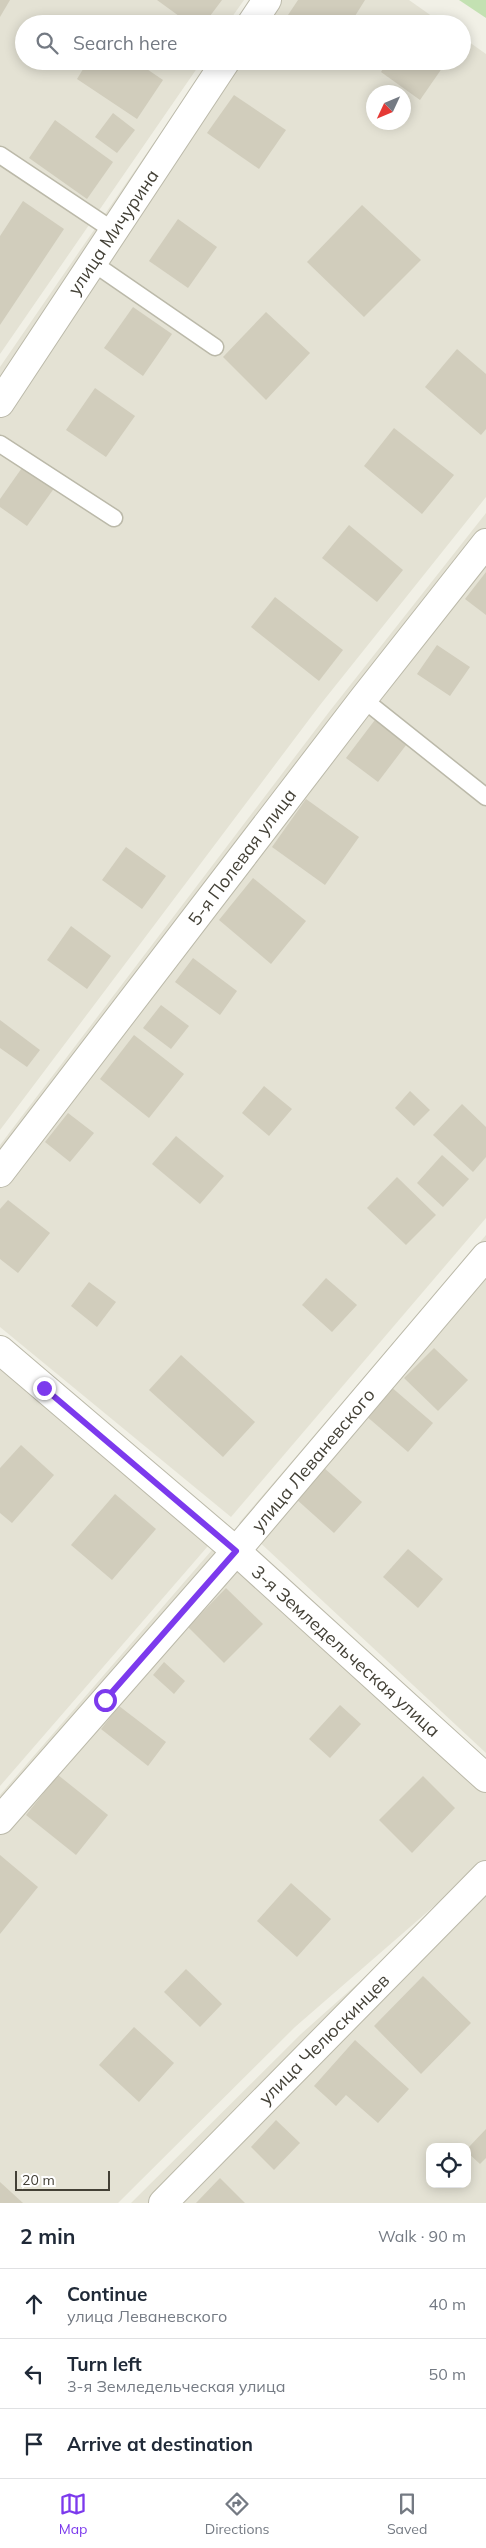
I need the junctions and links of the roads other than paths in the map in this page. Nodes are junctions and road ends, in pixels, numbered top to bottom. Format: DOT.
graph roads {
  1 [pos="267,0"];
  2 [pos="257,15"];
  3 [pos="220,70"];
  4 [pos="0,155"];
  5 [pos="114,231"];
  6 [pos="93,263"];
  7 [pos="216,348"];
  8 [pos="4,389"];
  9 [pos="0,444"];
  10 [pos="114,518"];
  11 [pos="486,543"];
  12 [pos="363,699"];
  13 [pos="486,797"];
  14 [pos="0,1173"];
  15 [pos="486,1256"];
  16 [pos="0,1350"];
  17 [pos="236,1551"];
  18 [pos="486,1778"];
  19 [pos="0,1820"];
  20 [pos="486,1875"];
  21 [pos="162,2203"];
  1 -- 2 [label="street"];
  3 -- 5 [label="street, улица Мичурина"];
  4 -- 5 [label="lane"];
  5 -- 6 [label="street, улица Мичурина"];
  6 -- 7 [label="lane"];
  6 -- 8 [label="street, улица Мичурина"];
  9 -- 10 [label="lane"];
  11 -- 12 [label="street, 5-я Полевая улица"];
  12 -- 13 [label="lane"];
  12 -- 14 [label="street, 5-я Полевая улица"];
  15 -- 17 [label="street, улица Леваневского"];
  16 -- 17 [label="street, 3-я Земледельческая улица"];
  17 -- 18 [label="street, 3-я Земледельческая улица"];
  17 -- 19 [label="street, улица Леваневского"];
  20 -- 21 [label="street, улица Челюскинцев"];
}
